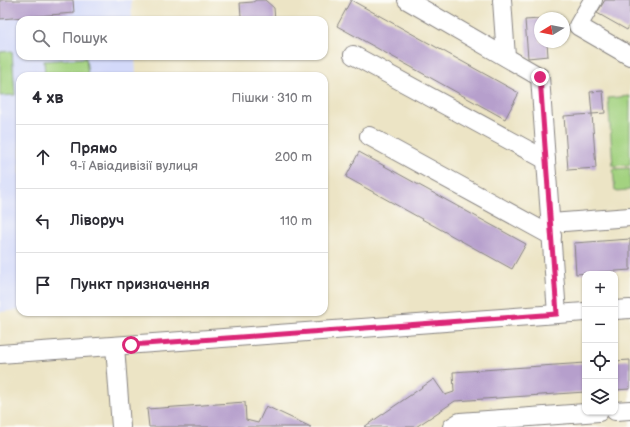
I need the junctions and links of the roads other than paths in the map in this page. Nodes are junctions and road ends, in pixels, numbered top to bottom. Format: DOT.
graph roads {
  1 [pos="407,0"];
  2 [pos="502,0"];
  3 [pos="593,0"];
  4 [pos="353,55"];
  5 [pos="630,56"];
  6 [pos="506,57"];
  7 [pos="369,136"];
  8 [pos="546,160"];
  9 [pos="630,217"];
  10 [pos="551,230"];
  11 [pos="630,308"];
  12 [pos="618,310"];
  13 [pos="582,312"];
  14 [pos="557,314"];
  15 [pos="115,346"];
  16 [pos="0,354"];
  17 [pos="630,410"];
  18 [pos="618,411"];
  19 [pos="582,415"];
  20 [pos="533,422"];
  21 [pos="121,427"];
  22 [pos="452,427"];
  1 -- 6 [label="street"];
  2 -- 6 [label="street"];
  3 -- 5 [label="street"];
  4 -- 8 [label="street"];
  6 -- 8 [label="street"];
  7 -- 10 [label="street"];
  8 -- 10 [label="street"];
  9 -- 10 [label="street"];
  10 -- 14 [label="street"];
  11 -- 12 [label="street"];
  13 -- 14 [label="street"];
  14 -- 15 [label="street"];
  15 -- 16 [label="street"];
  15 -- 21 [label="street"];
  17 -- 18 [label="street"];
  19 -- 20 [label="street"];
  20 -- 22 [label="street"];
}
